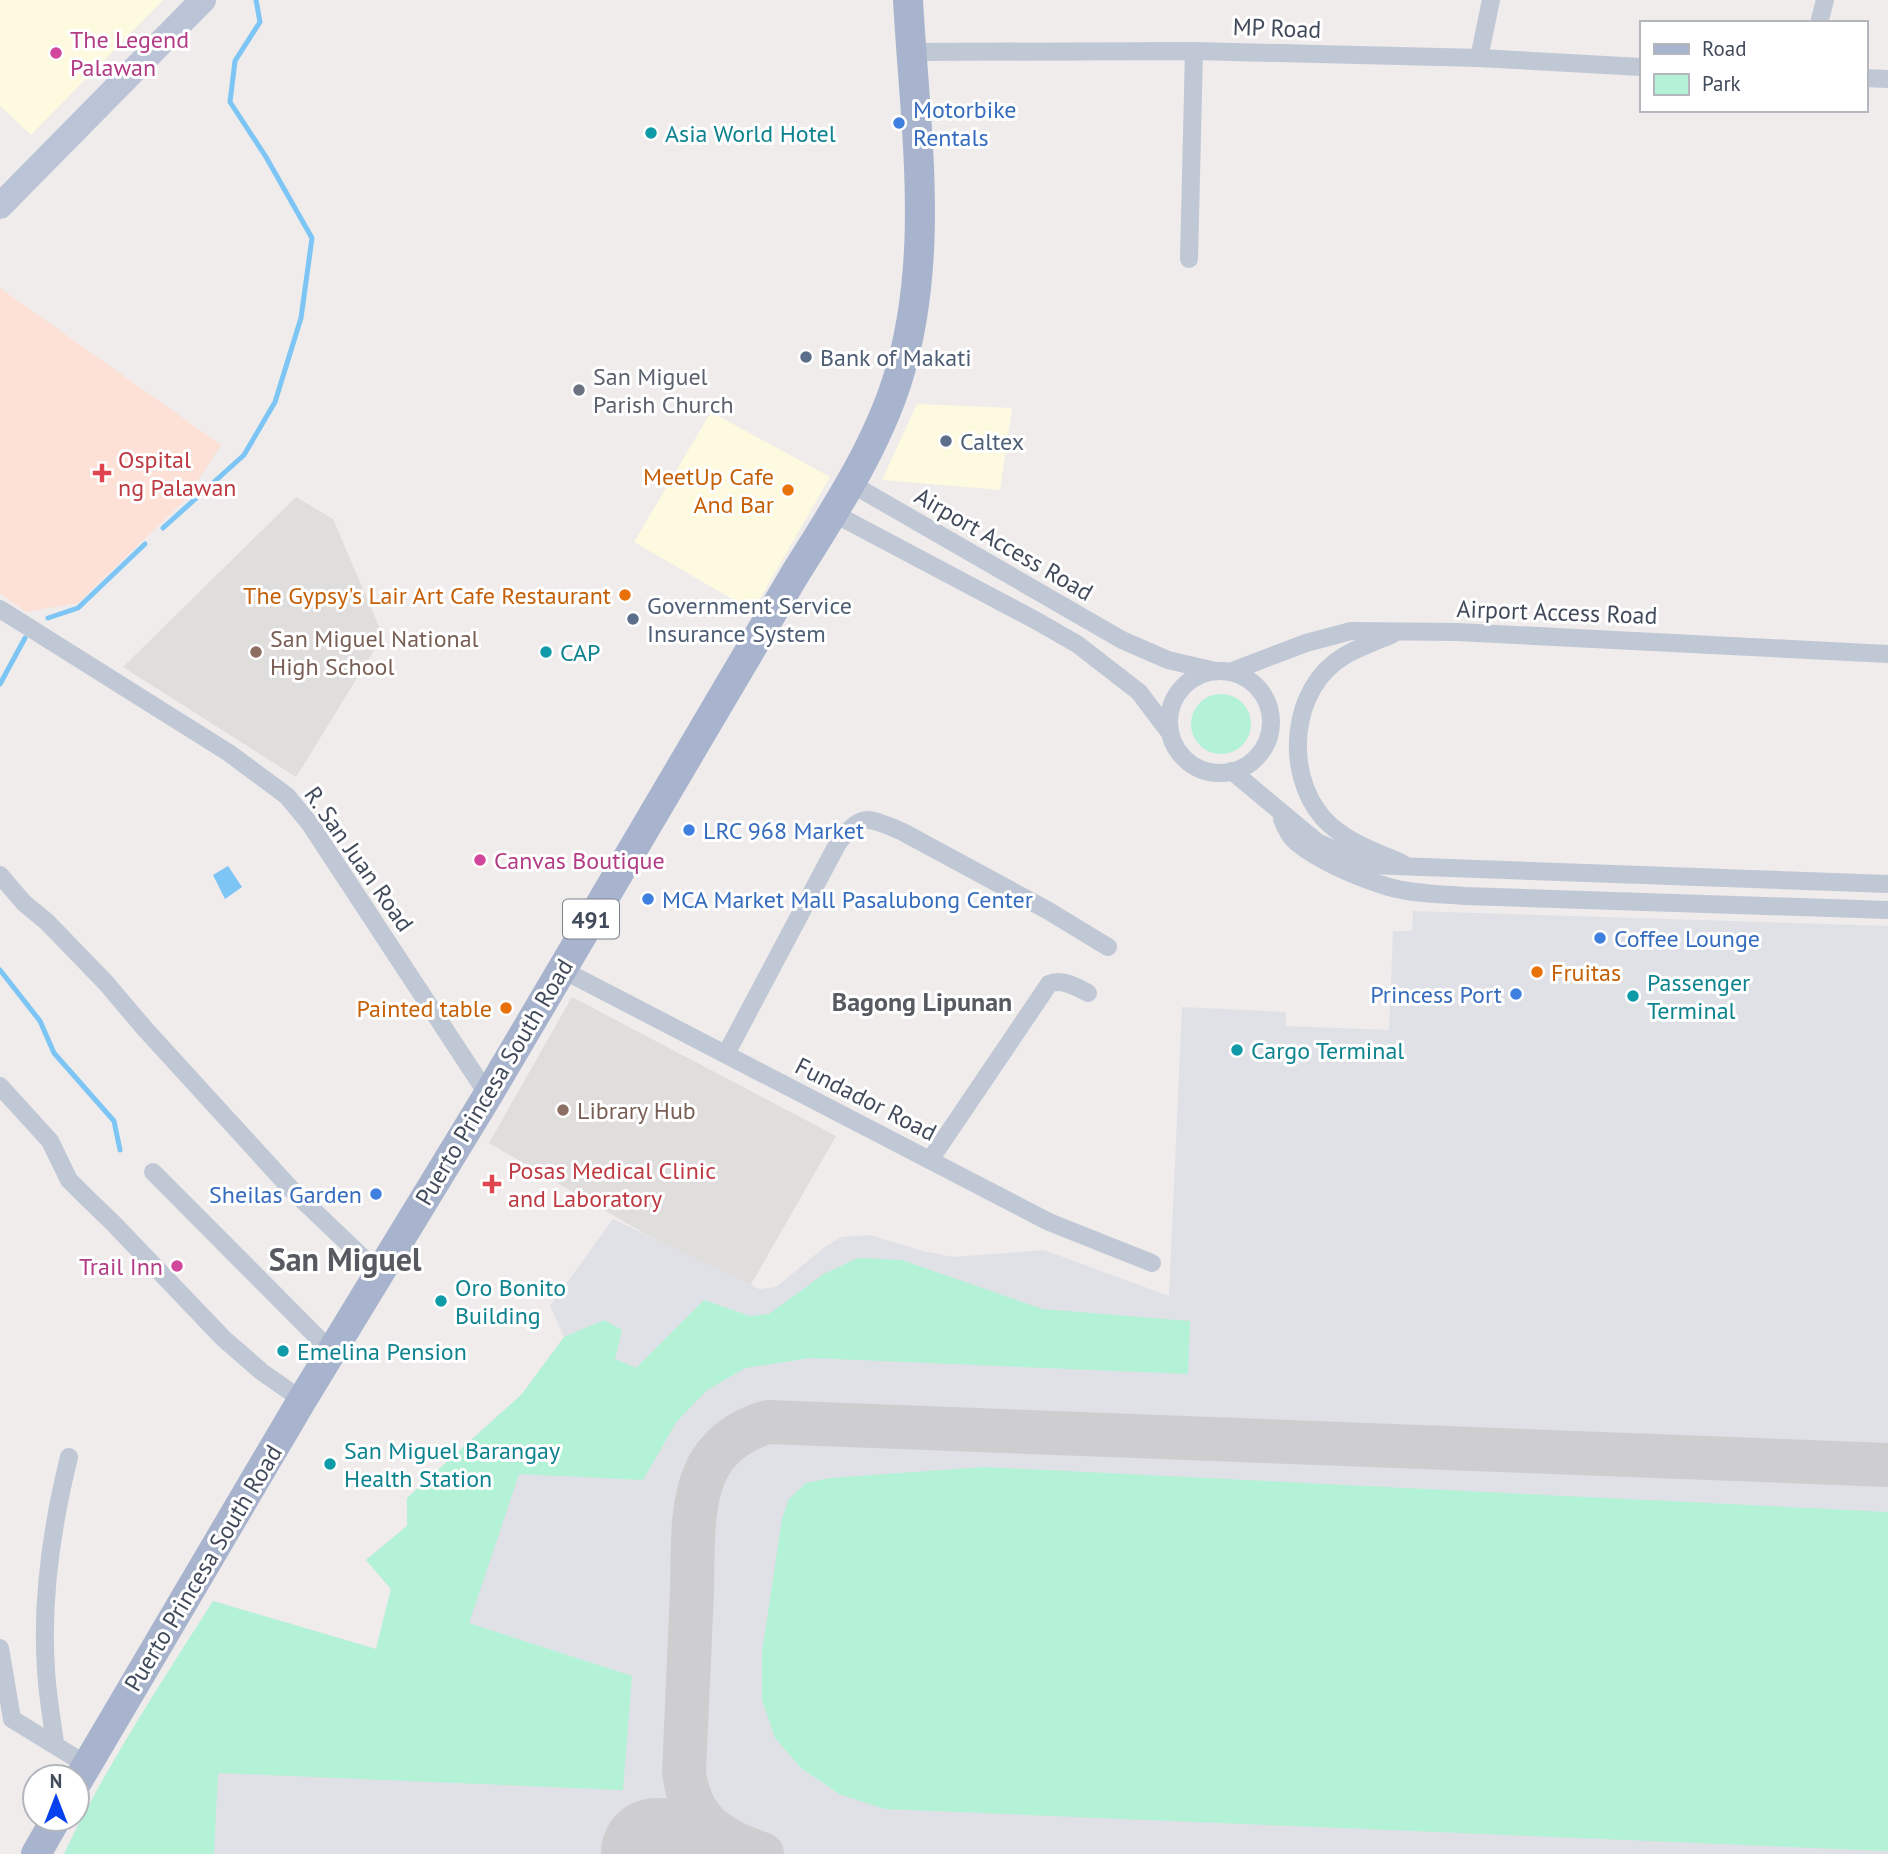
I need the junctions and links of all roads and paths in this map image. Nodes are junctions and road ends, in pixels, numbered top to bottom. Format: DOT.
graph roads {
  1 [pos="203,0"];
  2 [pos="908,0"];
  3 [pos="1491,0"];
  4 [pos="1825,0"];
  5 [pos="1820,21"];
  6 [pos="1194,51"];
  7 [pos="911,52"];
  8 [pos="1479,58"];
  9 [pos="1640,67"];
  10 [pos="1867,78"];
  11 [pos="1888,79"];
  12 [pos="0,206"];
  13 [pos="1189,259"];
  14 [pos="850,483"];
  15 [pos="833,513"];
  16 [pos="0,609"];
  17 [pos="1400,631"];
  18 [pos="1888,654"];
  19 [pos="1223,671"];
  20 [pos="1170,733"];
  21 [pos="1232,771"];
  22 [pos="1277,810"];
  23 [pos="1409,866"];
  24 [pos="0,875"];
  25 [pos="1888,884"];
  26 [pos="1888,910"];
  27 [pos="1108,947"];
  28 [pos="561,969"];
  29 [pos="1088,993"];
  30 [pos="726,1054"];
  31 [pos="0,1086"];
  32 [pos="488,1095"];
  33 [pos="930,1160"];
  34 [pos="153,1172"];
  35 [pos="1152,1263"];
  36 [pos="380,1274"];
  37 [pos="332,1352"];
  38 [pos="302,1400"];
  39 [pos="69,1457"];
  40 [pos="0,1648"];
  41 [pos="6,1717"];
  42 [pos="55,1744"];
  43 [pos="73,1763"];
  44 [pos="88,1763"];
  45 [pos="48,1833"];
  46 [pos="36,1854"];
  1 -- 12 [label="main road"];
  2 -- 7 [label="main road, Puerto Princesa South Road / 491"];
  3 -- 8 [label="street"];
  4 -- 5 [label="street"];
  6 -- 7 [label="street, MP Road"];
  6 -- 8 [label="street, MP Road"];
  6 -- 13 [label="street"];
  7 -- 14 [label="main road, Puerto Princesa South Road / 491"];
  8 -- 9 [label="street, MP Road"];
  10 -- 11 [label="street"];
  14 -- 15 [label="main road, Puerto Princesa South Road / 491"];
  14 -- 19 [label="street, Airport Access Road"];
  15 -- 20 [label="street, Airport Access Road"];
  15 -- 28 [label="main road, Puerto Princesa South Road / 491"];
  16 -- 32 [label="street, R. San Juan Road"];
  17 -- 18 [label="street, Airport Access Road"];
  17 -- 19 [label="street, Airport Access Road"];
  17 -- 23 [label="street"];
  19 -- 20 [label="street"];
  19 -- 21 [label="street"];
  20 -- 21 [label="street"];
  21 -- 22 [label="street"];
  22 -- 23 [label="street"];
  22 -- 26 [label="street"];
  23 -- 25 [label="street"];
  24 -- 36 [label="street"];
  27 -- 30 [label="street"];
  28 -- 30 [label="street, Fundador Road"];
  28 -- 32 [label="main road, Puerto Princesa South Road / 491"];
  29 -- 33 [label="street"];
  30 -- 33 [label="street, Fundador Road"];
  31 -- 38 [label="street"];
  32 -- 36 [label="main road, Puerto Princesa South Road / 491"];
  33 -- 35 [label="street, Fundador Road"];
  34 -- 37 [label="street"];
  36 -- 37 [label="main road, Puerto Princesa South Road / 491"];
  37 -- 38 [label="main road, Puerto Princesa South Road / 491"];
  38 -- 44 [label="main road, Puerto Princesa South Road / 491"];
  39 -- 42 [label="street"];
  40 -- 41 [label="street"];
  41 -- 42 [label="street"];
  42 -- 43 [label="street"];
  45 -- 46 [label="main road"];
}
